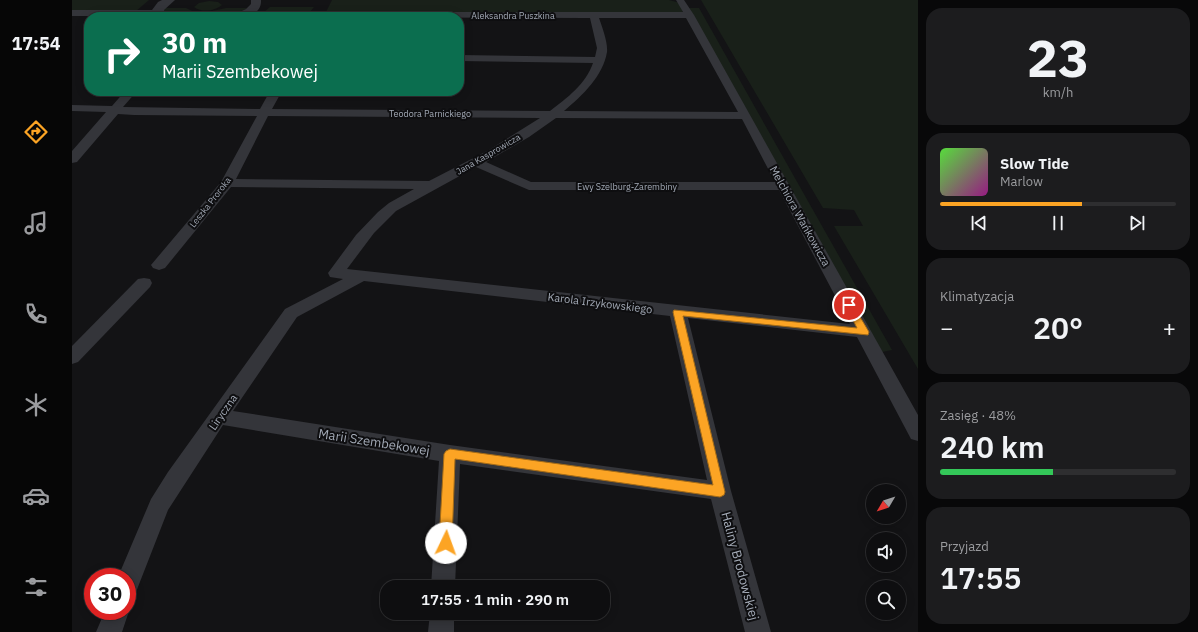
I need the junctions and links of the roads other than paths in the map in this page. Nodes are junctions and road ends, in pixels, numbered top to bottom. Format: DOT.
graph roads {
  1 [pos="170,0"];
  2 [pos="256,0"];
  3 [pos="680,0"];
  4 [pos="72,12"];
  5 [pos="82,12"];
  6 [pos="84,12"];
  7 [pos="99,12"];
  8 [pos="159,12"];
  9 [pos="246,12"];
  10 [pos="464,15"];
  11 [pos="594,15"];
  12 [pos="689,15"];
  13 [pos="72,20"];
  14 [pos="464,58"];
  15 [pos="600,60"];
  16 [pos="127,96"];
  17 [pos="273,96"];
  18 [pos="72,108"];
  19 [pos="115,110"];
  20 [pos="265,112"];
  21 [pos="556,114"];
  22 [pos="746,116"];
  23 [pos="72,159"];
  24 [pos="476,162"];
  25 [pos="227,183"];
  26 [pos="432,185"];
  27 [pos="783,186"];
  28 [pos="159,265"];
  29 [pos="336,273"];
  30 [pos="361,276"];
  31 [pos="144,283"];
  32 [pos="678,312"];
  33 [pos="864,332"];
  34 [pos="72,357"];
  35 [pos="219,417"];
  36 [pos="918,433"];
  37 [pos="450,454"];
  38 [pos="720,492"];
  39 [pos="134,568"];
  40 [pos="444,580"];
  41 [pos="114,620"];
  42 [pos="442,620"];
  43 [pos="109,632"];
  44 [pos="441,632"];
  45 [pos="758,632"];
  1 -- 8 [label="street"];
  2 -- 9 [label="street"];
  3 -- 12 [label="street, Melchiora Wańkowicza"];
  4 -- 5 [label="street"];
  5 -- 13 [label="street"];
  6 -- 7 [label="street"];
  10 -- 11 [label="street, Aleksandra Puszkina"];
  11 -- 12 [label="street, Aleksandra Puszkina"];
  11 -- 15 [label="street, Jana Kasprowicza"];
  12 -- 22 [label="street, Melchiora Wańkowicza"];
  14 -- 15 [label="street"];
  15 -- 21 [label="street, Jana Kasprowicza"];
  16 -- 19 [label="street"];
  17 -- 20 [label="street, Leszka Proroka"];
  18 -- 19 [label="street, Teodora Parnickiego"];
  19 -- 20 [label="street, Teodora Parnickiego"];
  19 -- 23 [label="street"];
  20 -- 21 [label="street, Teodora Parnickiego"];
  20 -- 25 [label="street, Leszka Proroka"];
  21 -- 22 [label="street, Teodora Parnickiego"];
  21 -- 24 [label="street, Jana Kasprowicza"];
  22 -- 27 [label="street, Melchiora Wańkowicza"];
  24 -- 26 [label="street, Jana Kasprowicza"];
  24 -- 27 [label="street, Ewy Szelburg-Zarembiny"];
  25 -- 26 [label="street"];
  25 -- 28 [label="street, Leszka Proroka"];
  26 -- 29 [label="street, Jana Kasprowicza"];
  27 -- 33 [label="street, Melchiora Wańkowicza"];
  29 -- 30 [label="street, Karola Irzykowskiego"];
  30 -- 32 [label="street, Karola Irzykowskiego"];
  30 -- 35 [label="street, Liryczna"];
  31 -- 34 [label="street"];
  32 -- 33 [label="street, Karola Irzykowskiego"];
  32 -- 38 [label="street, Haliny Brodowskiej"];
  33 -- 36 [label="street, Melchiora Wańkowicza"];
  35 -- 37 [label="street, Marii Szembekowej"];
  35 -- 39 [label="street, Liryczna"];
  37 -- 38 [label="street, Marii Szembekowej"];
  37 -- 40 [label="street"];
  38 -- 45 [label="street, Haliny Brodowskiej"];
  41 -- 43 [label="street"];
  42 -- 44 [label="street"];
}
